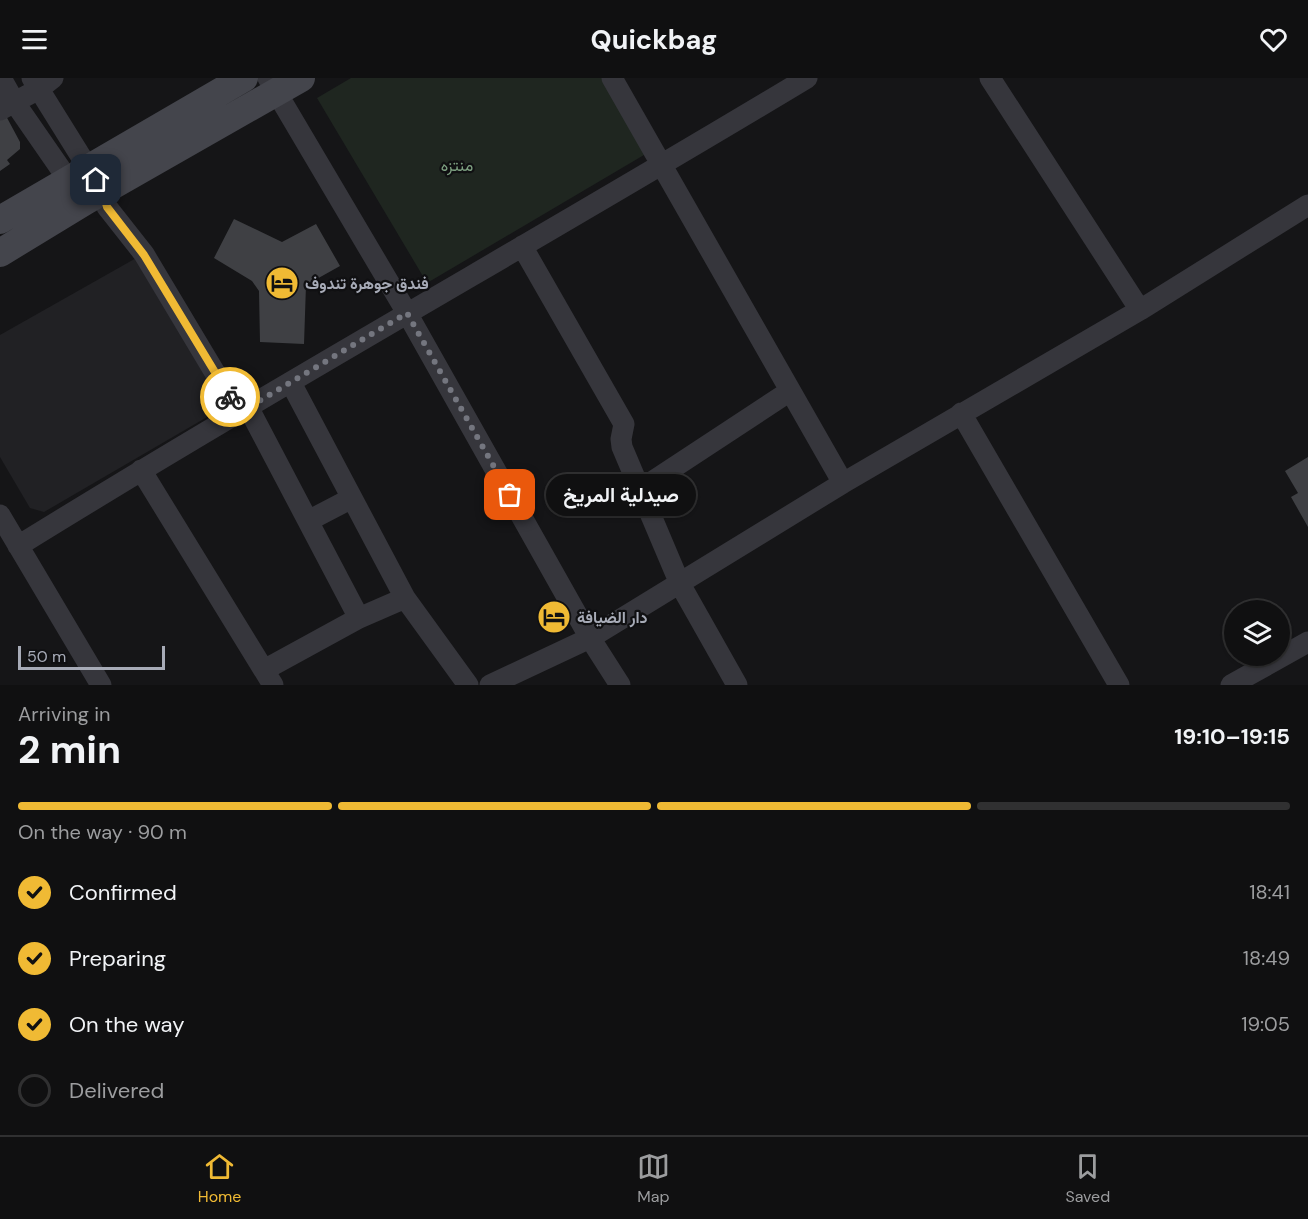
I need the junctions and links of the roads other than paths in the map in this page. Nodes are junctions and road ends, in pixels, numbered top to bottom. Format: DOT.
graph roads {
  1 [pos="1,78"];
  2 [pos="244,78"];
  3 [pos="612,78"];
  4 [pos="807,78"];
  5 [pos="990,78"];
  6 [pos="41,82"];
  7 [pos="282,83"];
  8 [pos="8,106"];
  9 [pos="661,166"];
  10 [pos="91,190"];
  11 [pos="1308,205"];
  12 [pos="0,220"];
  13 [pos="522,246"];
  14 [pos="0,253"];
  15 [pos="1140,310"];
  16 [pos="407,313"];
  17 [pos="291,383"];
  18 [pos="790,391"];
  19 [pos="244,410"];
  20 [pos="961,413"];
  21 [pos="141,470"];
  22 [pos="843,483"];
  23 [pos="641,489"];
  24 [pos="352,498"];
  25 [pos="0,515"];
  26 [pos="308,521"];
  27 [pos="18,546"];
  28 [pos="680,584"];
  29 [pos="405,598"];
  30 [pos="359,618"];
  31 [pos="590,638"];
  32 [pos="1308,642"];
  33 [pos="268,677"];
  34 [pos="101,685"];
  35 [pos="468,685"];
  36 [pos="490,685"];
  37 [pos="620,685"];
  38 [pos="736,685"];
  39 [pos="1119,685"];
  40 [pos="1231,685"];
  1 -- 8 [label="street"];
  2 -- 10 [label="street"];
  3 -- 9 [label="street"];
  4 -- 9 [label="street"];
  5 -- 15 [label="street"];
  6 -- 8 [label="street"];
  6 -- 10 [label="street"];
  7 -- 10 [label="street"];
  7 -- 16 [label="street"];
  8 -- 10 [label="street"];
  9 -- 13 [label="street"];
  9 -- 18 [label="street"];
  10 -- 12 [label="street"];
  10 -- 14 [label="street"];
  10 -- 19 [label="street"];
  11 -- 15 [label="street"];
  13 -- 16 [label="street"];
  13 -- 23 [label="street"];
  15 -- 20 [label="street"];
  16 -- 17 [label="street"];
  16 -- 31 [label="street"];
  17 -- 19 [label="street"];
  17 -- 24 [label="street"];
  18 -- 22 [label="street"];
  18 -- 23 [label="street"];
  19 -- 21 [label="street"];
  19 -- 26 [label="street"];
  20 -- 22 [label="street"];
  20 -- 39 [label="street"];
  21 -- 27 [label="street"];
  21 -- 33 [label="street"];
  22 -- 28 [label="street"];
  23 -- 28 [label="street"];
  24 -- 26 [label="street"];
  24 -- 29 [label="street"];
  25 -- 27 [label="street"];
  26 -- 30 [label="street"];
  27 -- 34 [label="street"];
  28 -- 31 [label="street"];
  28 -- 38 [label="street"];
  29 -- 30 [label="street"];
  29 -- 35 [label="street"];
  30 -- 33 [label="street"];
  31 -- 36 [label="street"];
  31 -- 37 [label="street"];
  32 -- 40 [label="street"];
}
